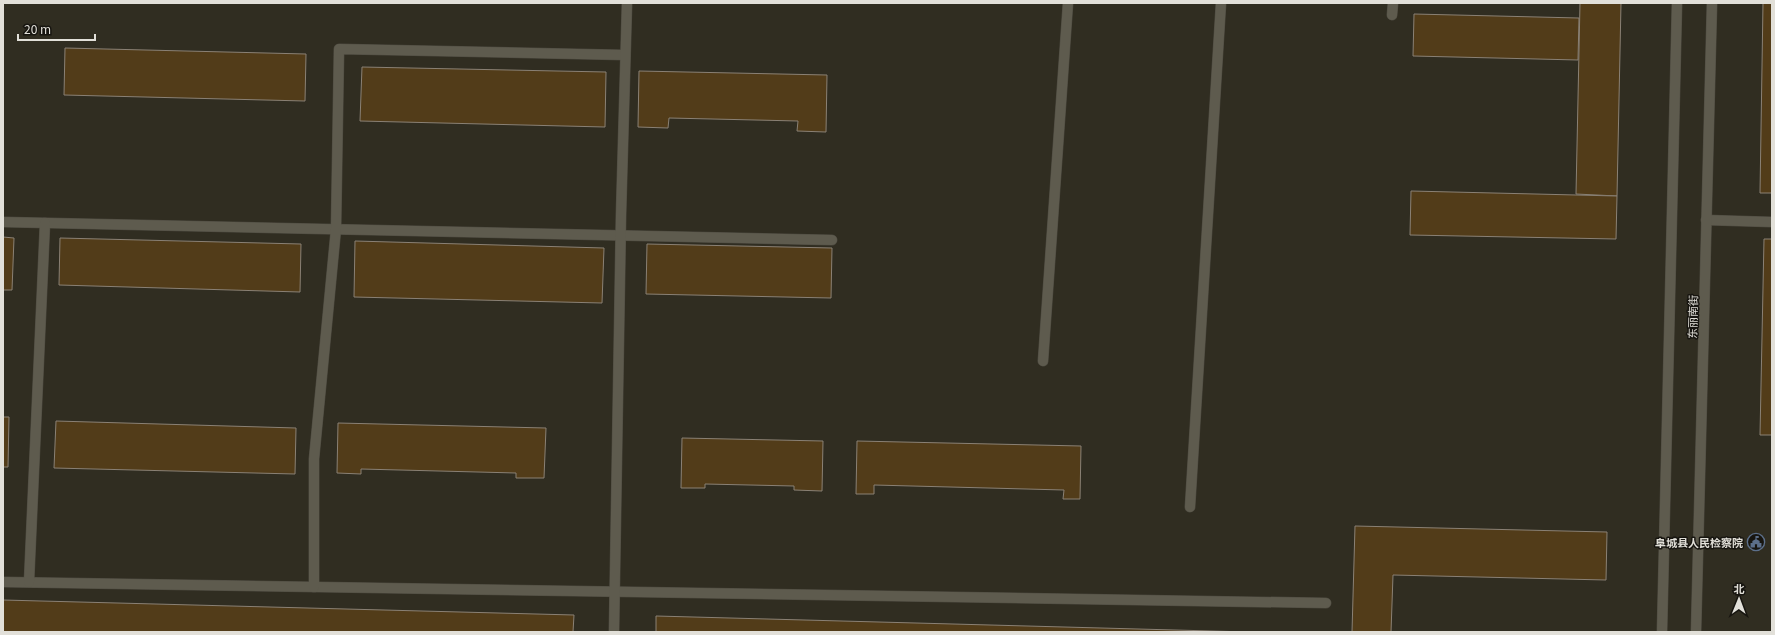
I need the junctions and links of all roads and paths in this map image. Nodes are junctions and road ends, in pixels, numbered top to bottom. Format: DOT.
graph roads {
  1 [pos="627,3"];
  2 [pos="1068,3"];
  3 [pos="1221,3"];
  4 [pos="1393,3"];
  5 [pos="1677,3"];
  6 [pos="1712,3"];
  7 [pos="1392,15"];
  8 [pos="625,55"];
  9 [pos="1706,220"];
  10 [pos="3,222"];
  11 [pos="1772,222"];
  12 [pos="45,223"];
  13 [pos="336,229"];
  14 [pos="621,236"];
  15 [pos="832,240"];
  16 [pos="1042,361"];
  17 [pos="1190,507"];
  18 [pos="3,582"];
  19 [pos="29,582"];
  20 [pos="314,587"];
  21 [pos="615,592"];
  22 [pos="1326,603"];
  23 [pos="614,632"];
  24 [pos="1662,632"];
  25 [pos="1696,632"];
  1 -- 8 [label="street"];
  2 -- 16 [label="street"];
  3 -- 17 [label="street"];
  4 -- 7 [label="street"];
  5 -- 24 [label="street, 东丽南街"];
  6 -- 9 [label="street, 东丽南街"];
  8 -- 13 [label="street"];
  8 -- 14 [label="street"];
  9 -- 11 [label="street"];
  9 -- 25 [label="street, 东丽南街"];
  10 -- 12 [label="street"];
  12 -- 13 [label="street"];
  12 -- 19 [label="street"];
  13 -- 14 [label="street"];
  13 -- 20 [label="street"];
  14 -- 15 [label="street"];
  14 -- 21 [label="street"];
  18 -- 19 [label="street"];
  19 -- 20 [label="street"];
  20 -- 21 [label="street"];
  21 -- 22 [label="street"];
  21 -- 23 [label="street"];
}
